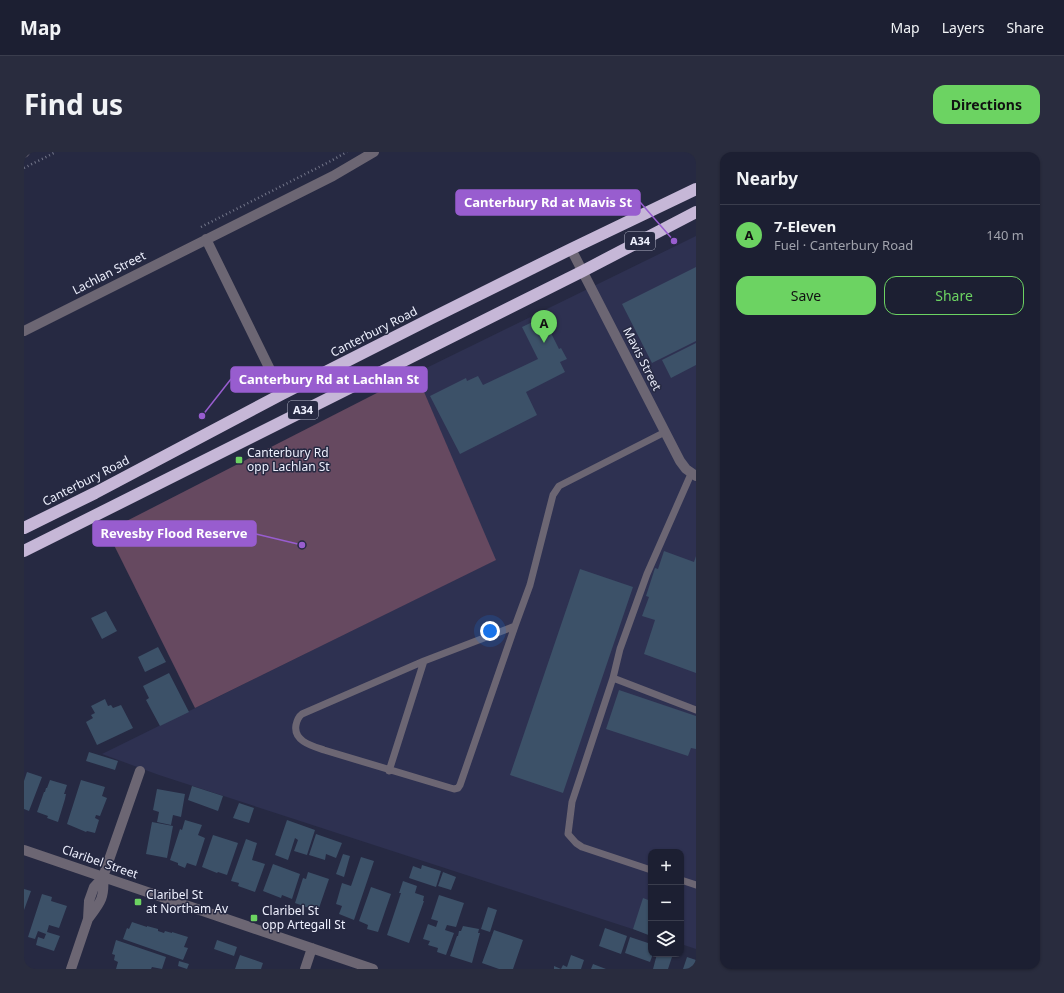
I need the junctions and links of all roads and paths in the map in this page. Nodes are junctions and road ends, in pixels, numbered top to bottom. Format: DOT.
graph roads {
  1 [pos="56,152"];
  2 [pos="347,152"];
  3 [pos="374,152"];
  4 [pos="24,168"];
  5 [pos="696,189"];
  6 [pos="696,212"];
  7 [pos="195,230"];
  8 [pos="206,239"];
  9 [pos="571,249"];
  10 [pos="583,271"];
  11 [pos="24,331"];
  12 [pos="282,394"];
  13 [pos="665,432"];
  14 [pos="693,475"];
  15 [pos="24,528"];
  16 [pos="24,551"];
  17 [pos="515,626"];
  18 [pos="424,661"];
  19 [pos="613,678"];
  20 [pos="696,710"];
  21 [pos="389,770"];
  22 [pos="140,771"];
  23 [pos="24,850"];
  24 [pos="648,869"];
  25 [pos="103,877"];
  26 [pos="684,881"];
  27 [pos="696,886"];
  28 [pos="312,948"];
  29 [pos="71,969"];
  30 [pos="305,969"];
  31 [pos="373,969"];
  1 -- 4 [label="path"];
  2 -- 7 [label="path"];
  3 -- 8 [label="street, Lachlan Street"];
  5 -- 9 [label="highway, Canterbury Road / A34"];
  6 -- 10 [label="highway, A34"];
  8 -- 11 [label="street, Lachlan Street"];
  8 -- 12 [label="street"];
  9 -- 10 [label="street, Mavis Street"];
  9 -- 12 [label="highway, Canterbury Road / A34"];
  10 -- 13 [label="street, Mavis Street"];
  10 -- 16 [label="highway, A34"];
  12 -- 15 [label="highway, Canterbury Road / A34"];
  13 -- 14 [label="street, Mavis Street"];
  13 -- 17 [label="lane"];
  14 -- 19 [label="lane"];
  17 -- 18 [label="lane"];
  17 -- 21 [label="lane"];
  18 -- 21 [label="lane"];
  18 -- 21 [label="lane"];
  19 -- 20 [label="lane"];
  19 -- 24 [label="lane"];
  22 -- 25 [label="street"];
  23 -- 25 [label="street, Claribel Street"];
  25 -- 28 [label="street, Claribel Street"];
  25 -- 29 [label="street"];
  26 -- 27 [label="lane"];
  28 -- 30 [label="street"];
  28 -- 31 [label="street, Claribel Street"];
}
